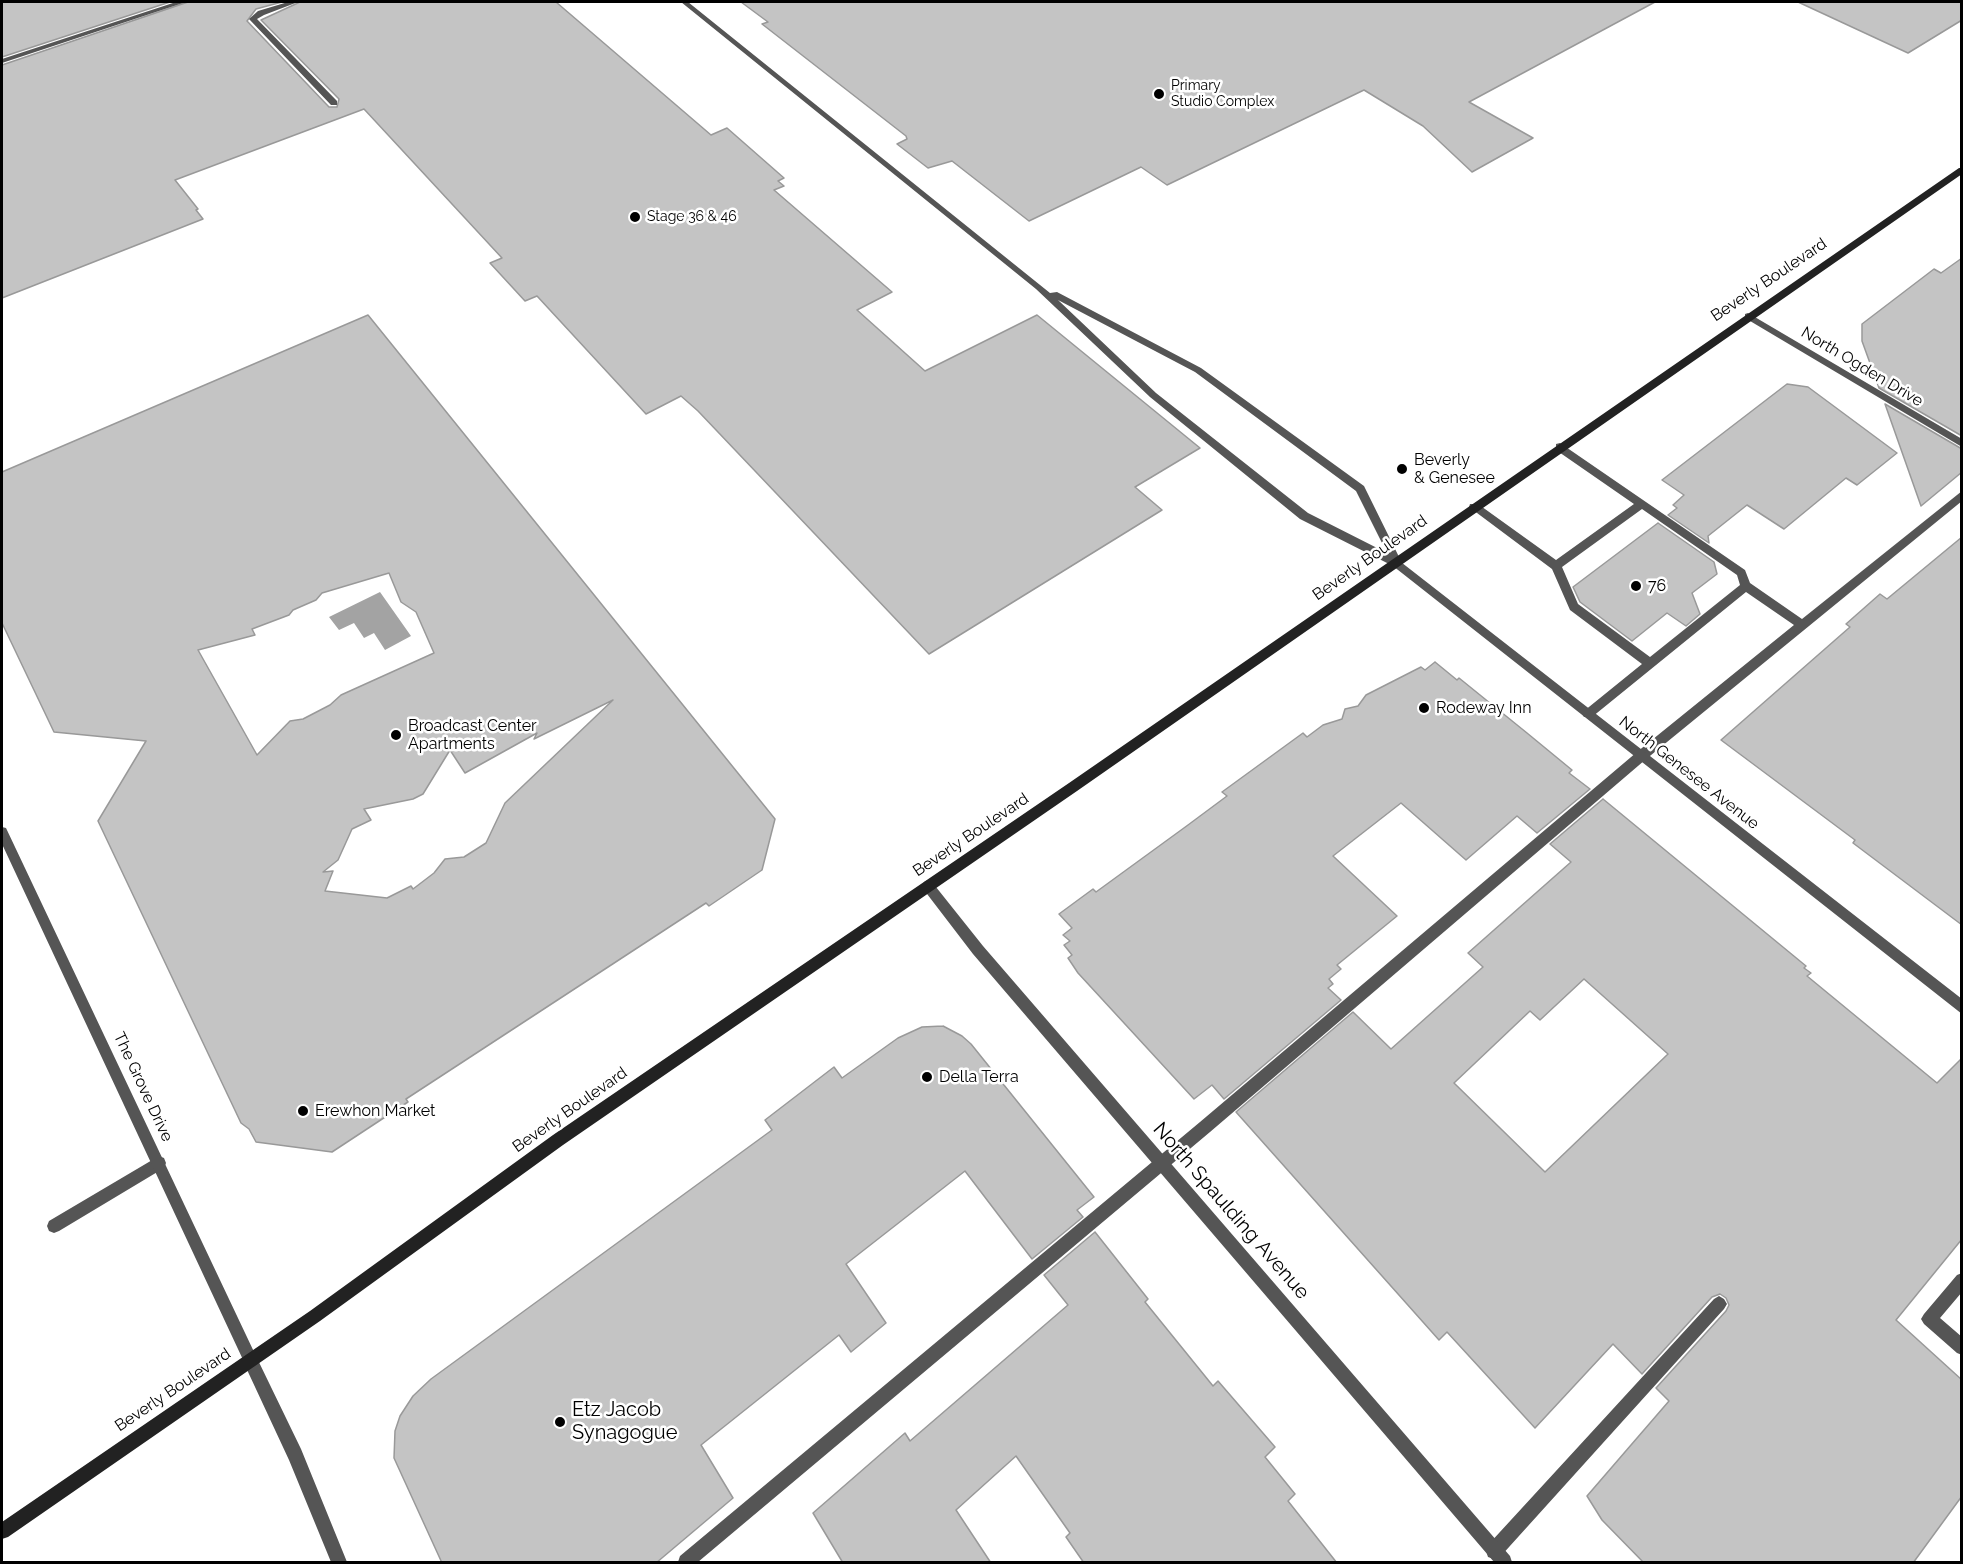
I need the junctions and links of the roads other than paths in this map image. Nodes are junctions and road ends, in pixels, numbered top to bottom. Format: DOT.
graph roads {
  1 [pos="182,2"];
  2 [pos="294,2"];
  3 [pos="684,2"];
  4 [pos="2,61"];
  5 [pos="334,104"];
  6 [pos="1962,170"];
  7 [pos="1040,287"];
  8 [pos="1748,316"];
  9 [pos="1962,444"];
  10 [pos="1560,447"];
  11 [pos="1962,495"];
  12 [pos="1642,504"];
  13 [pos="1474,507"];
  14 [pos="1397,562"];
  15 [pos="1556,566"];
  16 [pos="1746,586"];
  17 [pos="1802,625"];
  18 [pos="1649,663"];
  19 [pos="1588,714"];
  20 [pos="1641,756"];
  21 [pos="2,832"];
  22 [pos="928,886"];
  23 [pos="1962,1008"];
  24 [pos="159,1163"];
  25 [pos="1162,1163"];
  26 [pos="54,1226"];
  27 [pos="1962,1280"];
  28 [pos="1719,1304"];
  29 [pos="1962,1348"];
  30 [pos="250,1359"];
  31 [pos="2,1531"];
  32 [pos="1499,1557"];
  33 [pos="339,1563"];
  34 [pos="686,1563"];
  1 -- 4 [label="street"];
  2 -- 5 [label="street"];
  3 -- 7 [label="street"];
  6 -- 8 [label="main road, Beverly Boulevard"];
  7 -- 14 [label="street"];
  7 -- 14 [label="street"];
  8 -- 9 [label="street, North Ogden Drive"];
  8 -- 10 [label="main road, Beverly Boulevard"];
  10 -- 12 [label="street"];
  10 -- 13 [label="main road, Beverly Boulevard"];
  11 -- 17 [label="street"];
  12 -- 15 [label="street"];
  12 -- 16 [label="street"];
  13 -- 14 [label="main road, Beverly Boulevard"];
  13 -- 15 [label="street"];
  14 -- 19 [label="street, North Genesee Avenue"];
  14 -- 22 [label="main road, Beverly Boulevard"];
  15 -- 18 [label="street"];
  16 -- 17 [label="street"];
  16 -- 18 [label="street"];
  17 -- 20 [label="street"];
  18 -- 19 [label="street"];
  19 -- 20 [label="street, North Genesee Avenue"];
  20 -- 23 [label="street, North Genesee Avenue"];
  20 -- 25 [label="street"];
  21 -- 24 [label="street, The Grove Drive"];
  22 -- 25 [label="street, North Spaulding Avenue"];
  22 -- 30 [label="main road, Beverly Boulevard"];
  24 -- 26 [label="street"];
  24 -- 30 [label="street, The Grove Drive"];
  25 -- 32 [label="street, North Spaulding Avenue"];
  25 -- 34 [label="street"];
  27 -- 29 [label="street"];
  28 -- 32 [label="street"];
  30 -- 31 [label="main road, Beverly Boulevard"];
  30 -- 33 [label="street, The Grove Drive"];
}
